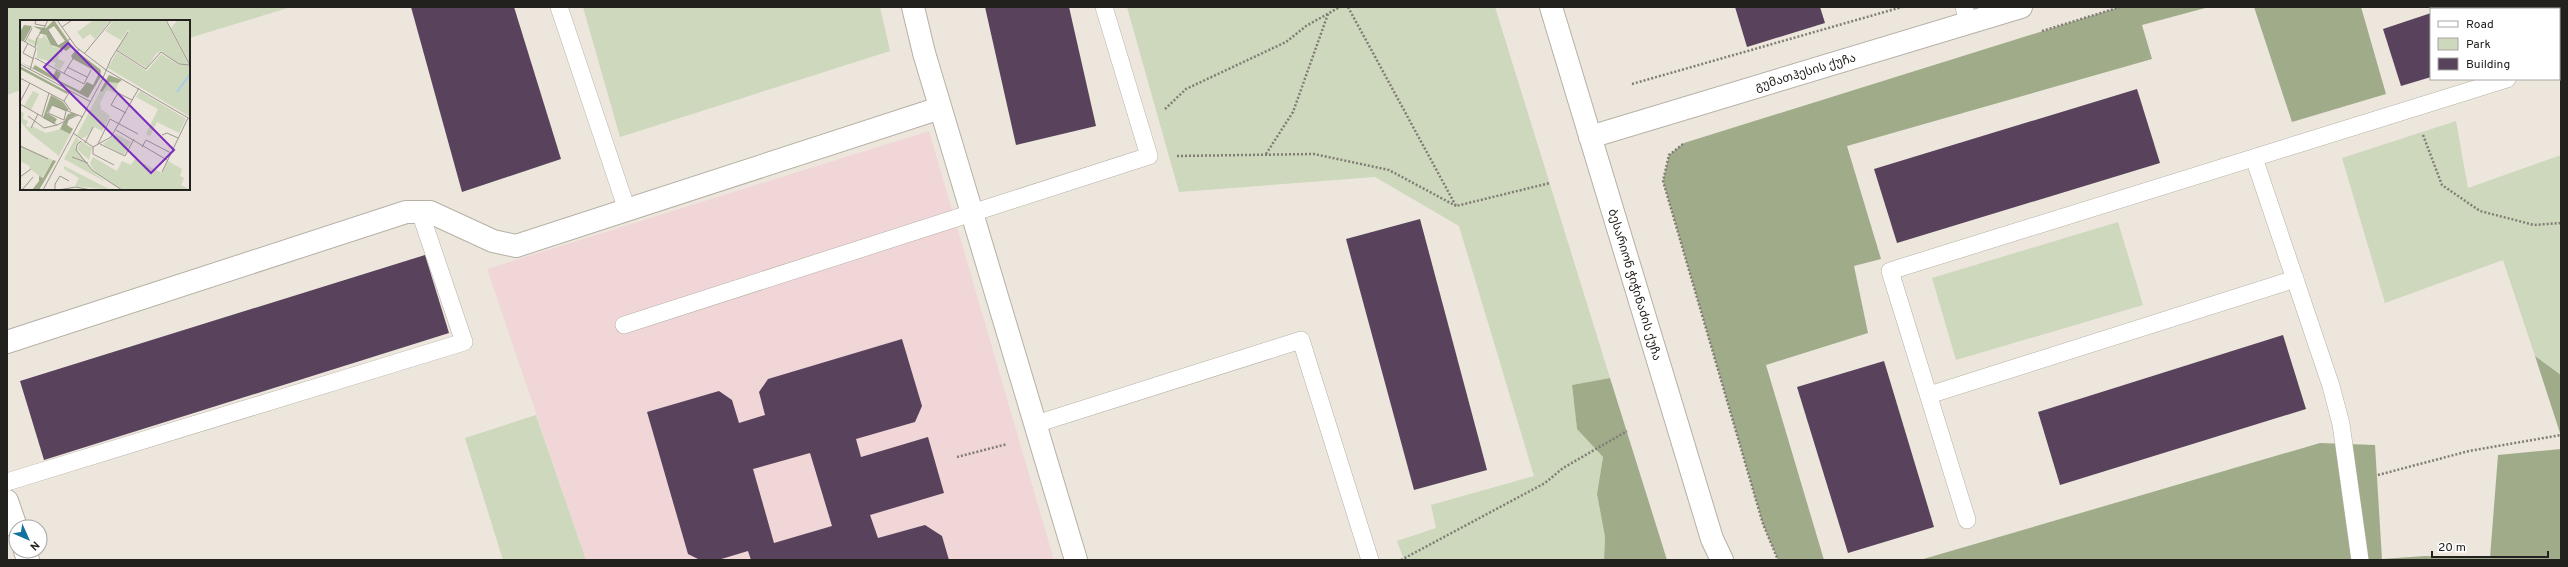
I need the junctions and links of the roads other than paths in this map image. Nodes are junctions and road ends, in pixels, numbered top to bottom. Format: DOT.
graph roads {
  1 [pos="559,7"];
  2 [pos="914,7"];
  3 [pos="1104,7"];
  4 [pos="1550,7"];
  5 [pos="2021,7"];
  6 [pos="1966,15"];
  7 [pos="2505,80"];
  8 [pos="940,108"];
  9 [pos="1590,137"];
  10 [pos="2254,158"];
  11 [pos="627,210"];
  12 [pos="420,212"];
  13 [pos="972,213"];
  14 [pos="2295,279"];
  15 [pos="624,325"];
  16 [pos="7,342"];
  17 [pos="1929,394"];
  18 [pos="1037,430"];
  19 [pos="7,482"];
  20 [pos="7,501"];
  21 [pos="13,519"];
  22 [pos="1967,520"];
  23 [pos="1076,560"];
  24 [pos="1370,560"];
  25 [pos="1722,560"];
  26 [pos="2360,560"];
  1 -- 11 [label="lane"];
  2 -- 8 [label="street"];
  3 -- 13 [label="lane"];
  4 -- 9 [label="street, ბესარიონ ჭიჭინაძის ქუჩა"];
  5 -- 6 [label="street, გუმათჰესის ქუჩა"];
  6 -- 9 [label="street, გუმათჰესის ქუჩა"];
  7 -- 10 [label="lane"];
  8 -- 11 [label="street"];
  8 -- 13 [label="street"];
  9 -- 25 [label="street, ბესარიონ ჭიჭინაძის ქუჩა"];
  10 -- 14 [label="lane"];
  10 -- 17 [label="lane"];
  11 -- 12 [label="street"];
  12 -- 16 [label="street"];
  12 -- 19 [label="lane"];
  13 -- 15 [label="lane"];
  13 -- 18 [label="street"];
  14 -- 17 [label="lane"];
  14 -- 26 [label="lane"];
  17 -- 22 [label="lane"];
  18 -- 23 [label="street"];
  18 -- 24 [label="lane"];
  20 -- 21 [label="street"];
}
